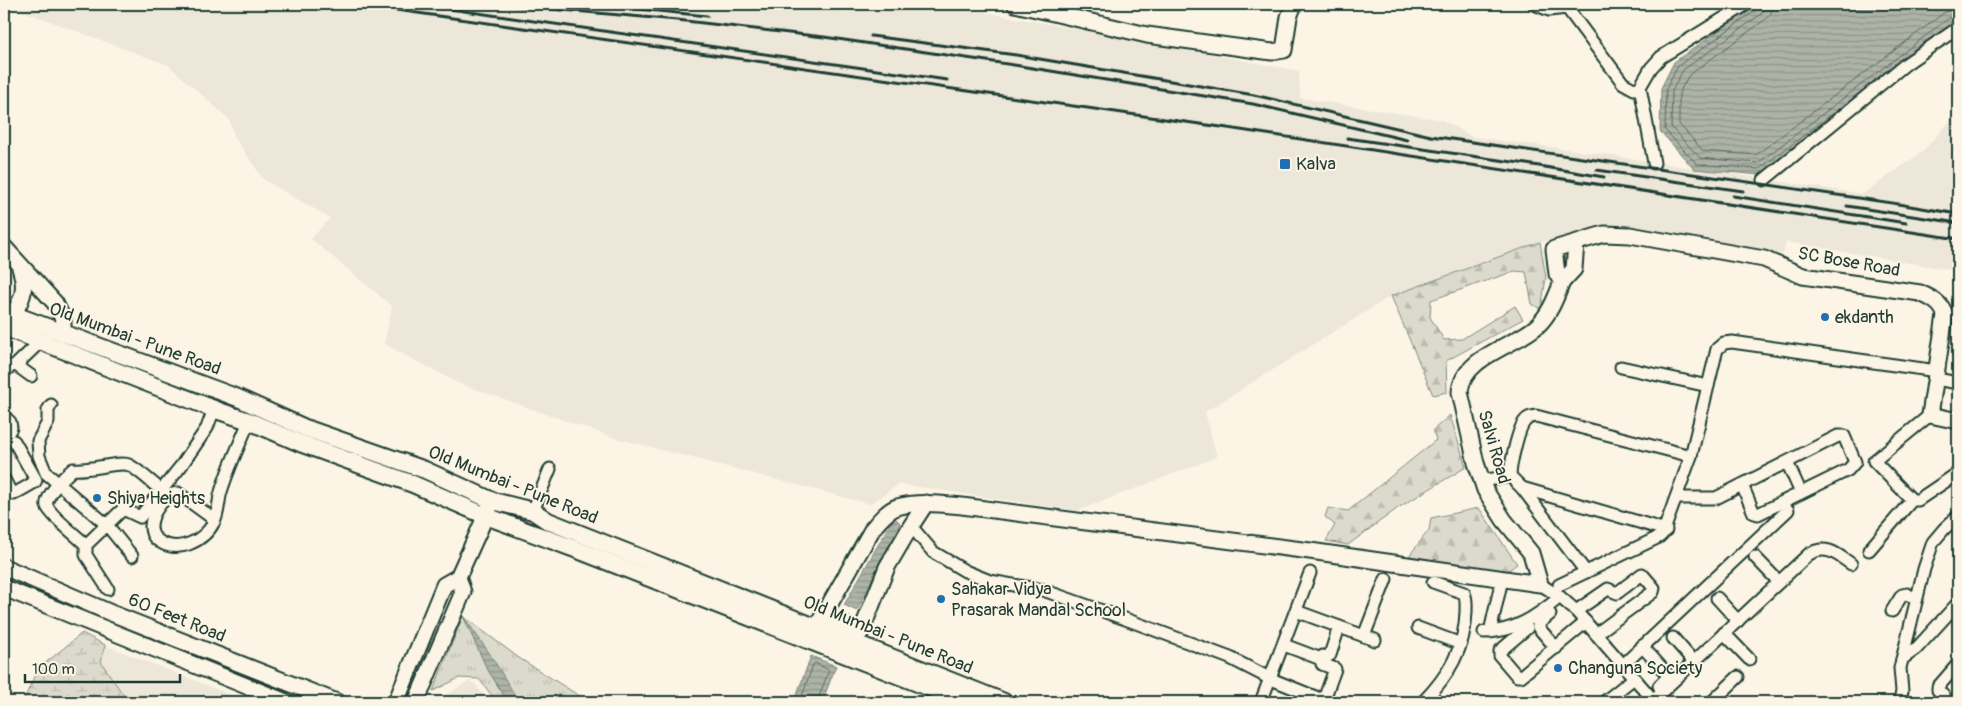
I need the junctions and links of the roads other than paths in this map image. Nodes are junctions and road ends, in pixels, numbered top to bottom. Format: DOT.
graph roads {
  1 [pos="1016,4"];
  2 [pos="1294,4"];
  3 [pos="1534,4"];
  4 [pos="1747,4"];
  5 [pos="1958,28"];
  6 [pos="1640,87"];
  7 [pos="1654,163"];
  8 [pos="1764,180"];
  9 [pos="1576,242"];
  10 [pos="4,247"];
  11 [pos="20,267"];
  12 [pos="1562,282"];
  13 [pos="7,320"];
  14 [pos="63,334"];
  15 [pos="41,342"];
  16 [pos="16,365"];
  17 [pos="1621,367"];
  18 [pos="4,372"];
  19 [pos="1937,375"];
  20 [pos="31,376"];
  21 [pos="1958,382"];
  22 [pos="1708,386"];
  23 [pos="51,404"];
  24 [pos="214,409"];
  25 [pos="1930,415"];
  26 [pos="4,416"];
  27 [pos="249,421"];
  28 [pos="1958,421"];
  29 [pos="302,436"];
  30 [pos="4,440"];
  31 [pos="1691,456"];
  32 [pos="1787,462"];
  33 [pos="550,469"];
  34 [pos="1958,473"];
  35 [pos="1510,476"];
  36 [pos="4,479"];
  37 [pos="1482,481"];
  38 [pos="59,484"];
  39 [pos="1742,485"];
  40 [pos="1522,488"];
  41 [pos="161,490"];
  42 [pos="1801,493"];
  43 [pos="1676,498"];
  44 [pos="1912,500"];
  45 [pos="493,501"];
  46 [pos="926,503"];
  47 [pos="1788,510"];
  48 [pos="533,511"];
  49 [pos="486,516"];
  50 [pos="1958,516"];
  51 [pos="215,520"];
  52 [pos="107,525"];
  53 [pos="911,526"];
  54 [pos="1666,530"];
  55 [pos="86,545"];
  56 [pos="1869,550"];
  57 [pos="132,556"];
  58 [pos="1755,556"];
  59 [pos="1851,564"];
  60 [pos="4,567"];
  61 [pos="1586,572"];
  62 [pos="1310,573"];
  63 [pos="458,577"];
  64 [pos="1386,579"];
  65 [pos="1502,579"];
  66 [pos="1433,582"];
  67 [pos="1778,582"];
  68 [pos="1540,584"];
  69 [pos="1559,585"];
  70 [pos="4,588"];
  71 [pos="108,589"];
  72 [pos="1717,598"];
  73 [pos="1562,599"];
  74 [pos="1916,599"];
  75 [pos="1958,603"];
  76 [pos="92,605"];
  77 [pos="1296,611"];
  78 [pos="1576,611"];
  79 [pos="1892,611"];
  80 [pos="85,620"];
  81 [pos="1738,621"];
  82 [pos="1586,622"];
  83 [pos="1339,627"];
  84 [pos="816,628"];
  85 [pos="1418,628"];
  86 [pos="1527,628"];
  87 [pos="861,632"];
  88 [pos="1724,633"];
  89 [pos="1596,634"];
  90 [pos="1673,638"];
  91 [pos="1461,644"];
  92 [pos="1284,645"];
  93 [pos="1642,646"];
  94 [pos="869,648"];
  95 [pos="1556,648"];
  96 [pos="1321,659"];
  97 [pos="1749,660"];
  98 [pos="1902,660"];
  99 [pos="1694,662"];
  100 [pos="1958,664"];
  101 [pos="1622,666"];
  102 [pos="1738,677"];
  103 [pos="1634,678"];
  104 [pos="1271,679"];
  105 [pos="1652,699"];
  106 [pos="1323,701"];
  107 [pos="286,702"];
  108 [pos="337,702"];
  109 [pos="396,702"];
  110 [pos="416,702"];
  111 [pos="966,702"];
  112 [pos="1004,702"];
  113 [pos="1261,702"];
  114 [pos="1423,702"];
  115 [pos="1604,702"];
  116 [pos="1712,702"];
  117 [pos="1900,702"];
  118 [pos="1949,702"];
  1 -- 2 [label="street"];
  3 -- 6 [label="street"];
  4 -- 6 [label="street"];
  5 -- 8 [label="street"];
  6 -- 7 [label="street"];
  9 -- 12 [label="street, Salvi Road"];
  9 -- 12 [label="street, SC Bose Road"];
  9 -- 19 [label="street, SC Bose Road"];
  10 -- 11 [label="street"];
  11 -- 13 [label="street"];
  11 -- 14 [label="street"];
  12 -- 37 [label="street, Salvi Road"];
  13 -- 14 [label="main road, Old Mumbai - Pune Road"];
  13 -- 15 [label="main road, Old Mumbai - Pune Road"];
  14 -- 29 [label="main road, Old Mumbai - Pune Road"];
  15 -- 16 [label="street"];
  15 -- 24 [label="main road, Old Mumbai - Pune Road"];
  16 -- 18 [label="street"];
  16 -- 20 [label="street"];
  17 -- 22 [label="street"];
  19 -- 21 [label="street"];
  19 -- 22 [label="street"];
  19 -- 25 [label="street, SC Bose Road"];
  22 -- 31 [label="street"];
  23 -- 38 [label="street"];
  24 -- 27 [label="main road, Old Mumbai - Pune Road"];
  24 -- 41 [label="street"];
  25 -- 28 [label="street"];
  25 -- 44 [label="street"];
  26 -- 30 [label="street"];
  27 -- 29 [label="main road, Old Mumbai - Pune Road"];
  27 -- 51 [label="street"];
  29 -- 45 [label="main road, Old Mumbai - Pune Road"];
  29 -- 49 [label="main road, Old Mumbai - Pune Road"];
  30 -- 36 [label="street"];
  31 -- 35 [label="street"];
  31 -- 43 [label="street"];
  32 -- 39 [label="street"];
  32 -- 42 [label="street"];
  32 -- 42 [label="street"];
  33 -- 48 [label="street"];
  34 -- 44 [label="street"];
  35 -- 37 [label="street"];
  35 -- 40 [label="street"];
  37 -- 68 [label="street, Salvi Road"];
  38 -- 41 [label="street"];
  38 -- 52 [label="street"];
  38 -- 55 [label="street"];
  39 -- 42 [label="street"];
  39 -- 43 [label="street"];
  40 -- 54 [label="street"];
  40 -- 61 [label="street"];
  41 -- 52 [label="street"];
  43 -- 54 [label="street"];
  44 -- 56 [label="street"];
  45 -- 48 [label="main road, Old Mumbai - Pune Road"];
  45 -- 49 [label="street"];
  46 -- 53 [label="street"];
  46 -- 65 [label="street"];
  46 -- 84 [label="street"];
  47 -- 93 [label="street"];
  48 -- 84 [label="main road, Old Mumbai - Pune Road"];
  49 -- 63 [label="street"];
  49 -- 84 [label="main road, Old Mumbai - Pune Road"];
  50 -- 74 [label="street"];
  51 -- 51 [label="street"];
  52 -- 55 [label="street"];
  52 -- 57 [label="street"];
  53 -- 87 [label="street"];
  53 -- 104 [label="street"];
  54 -- 61 [label="street"];
  55 -- 71 [label="street"];
  58 -- 67 [label="street"];
  59 -- 67 [label="street"];
  60 -- 76 [label="street, 60 Feet Road"];
  61 -- 69 [label="street"];
  62 -- 77 [label="street"];
  63 -- 109 [label="street"];
  63 -- 110 [label="street"];
  64 -- 83 [label="street"];
  65 -- 68 [label="street"];
  65 -- 73 [label="street"];
  66 -- 91 [label="street"];
  67 -- 81 [label="street"];
  68 -- 73 [label="street"];
  70 -- 80 [label="street, 60 Feet Road"];
  72 -- 81 [label="street"];
  73 -- 78 [label="street"];
  73 -- 95 [label="street"];
  74 -- 79 [label="street"];
  74 -- 98 [label="street"];
  75 -- 98 [label="street"];
  76 -- 80 [label="street"];
  76 -- 108 [label="street, 60 Feet Road"];
  77 -- 83 [label="street"];
  77 -- 92 [label="street"];
  78 -- 82 [label="street"];
  78 -- 89 [label="street"];
  80 -- 107 [label="street, 60 Feet Road"];
  81 -- 88 [label="street"];
  82 -- 89 [label="street"];
  82 -- 95 [label="street"];
  83 -- 96 [label="street"];
  84 -- 87 [label="street"];
  84 -- 94 [label="main road, Old Mumbai - Pune Road"];
  84 -- 111 [label="main road, Old Mumbai - Pune Road"];
  85 -- 91 [label="street"];
  86 -- 95 [label="street"];
  87 -- 94 [label="street"];
  88 -- 97 [label="street"];
  88 -- 99 [label="street"];
  89 -- 101 [label="street"];
  90 -- 99 [label="street"];
  91 -- 114 [label="street"];
  92 -- 96 [label="street"];
  92 -- 104 [label="street"];
  93 -- 101 [label="street"];
  93 -- 105 [label="street"];
  94 -- 112 [label="main road, Old Mumbai - Pune Road"];
  96 -- 106 [label="street"];
  98 -- 117 [label="street"];
  99 -- 105 [label="street"];
  100 -- 118 [label="street"];
  101 -- 103 [label="street"];
  102 -- 116 [label="street"];
  103 -- 105 [label="street"];
  103 -- 115 [label="street"];
  104 -- 106 [label="street"];
  104 -- 113 [label="street"];
}
